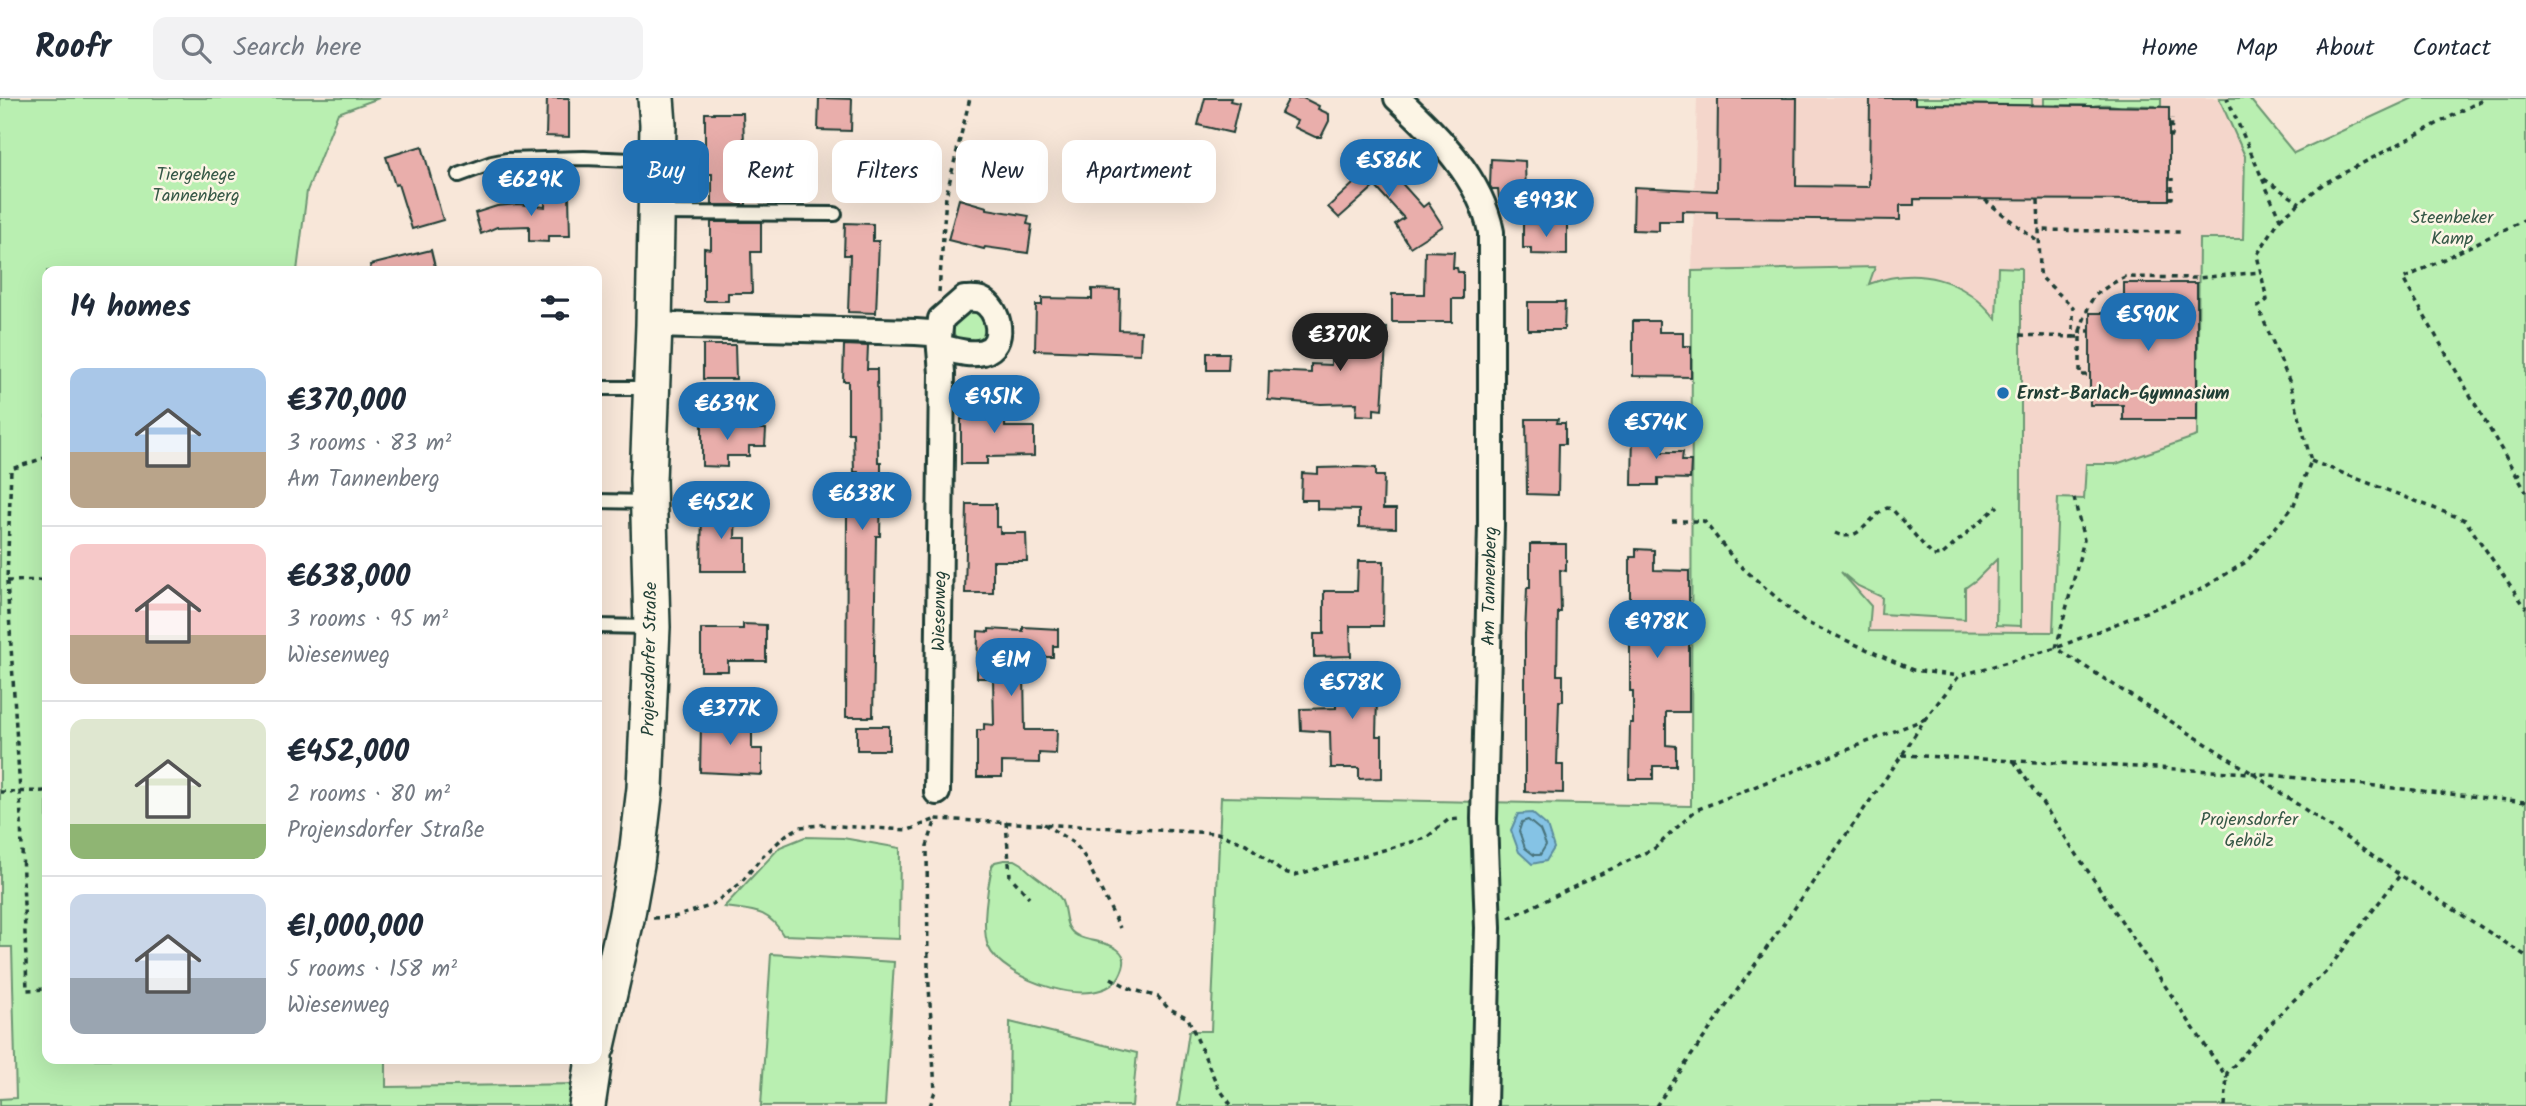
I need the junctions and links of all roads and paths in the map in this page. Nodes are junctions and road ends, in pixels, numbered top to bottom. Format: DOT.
graph roads {
  1 [pos="656,98"];
  2 [pos="970,98"];
  3 [pos="1397,98"];
  4 [pos="2234,98"];
  5 [pos="2487,98"];
  6 [pos="2228,100"];
  7 [pos="2172,118"];
  8 [pos="2169,135"];
  9 [pos="657,140"];
  10 [pos="623,160"];
  11 [pos="459,175"];
  12 [pos="2172,178"];
  13 [pos="2263,179"];
  14 [pos="2169,198"];
  15 [pos="1985,200"];
  16 [pos="2038,200"];
  17 [pos="655,203"];
  18 [pos="2300,203"];
  19 [pos="655,213"];
  20 [pos="835,214"];
  21 [pos="2280,219"];
  22 [pos="2526,219"];
  23 [pos="2039,230"];
  24 [pos="2180,232"];
  25 [pos="2039,242"];
  26 [pos="2261,272"];
  27 [pos="654,325"];
  28 [pos="2090,331"];
  29 [pos="940,334"];
  30 [pos="2080,334"];
  31 [pos="2020,335"];
  32 [pos="2073,337"];
  33 [pos="2090,375"];
  34 [pos="602,388"];
  35 [pos="652,388"];
  36 [pos="42,459"];
  37 [pos="2311,461"];
  38 [pos="2526,471"];
  39 [pos="2516,476"];
  40 [pos="2526,492"];
  41 [pos="2074,498"];
  42 [pos="602,501"];
  43 [pos="649,502"];
  44 [pos="1998,506"];
  45 [pos="1672,521"];
  46 [pos="1835,533"];
  47 [pos="42,580"];
  48 [pos="7,581"];
  49 [pos="2526,608"];
  50 [pos="602,626"];
  51 [pos="652,627"];
  52 [pos="2056,648"];
  53 [pos="1959,677"];
  54 [pos="1924,719"];
  55 [pos="1902,755"];
  56 [pos="2014,761"];
  57 [pos="2252,773"];
  58 [pos="0,792"];
  59 [pos="20,792"];
  60 [pos="42,792"];
  61 [pos="937,792"];
  62 [pos="2526,802"];
  63 [pos="936,819"];
  64 [pos="1484,819"];
  65 [pos="1006,821"];
  66 [pos="1042,823"];
  67 [pos="2400,875"];
  68 [pos="1029,897"];
  69 [pos="626,919"];
  70 [pos="1121,928"];
  71 [pos="1488,928"];
  72 [pos="2526,956"];
  73 [pos="1111,978"];
  74 [pos="42,989"];
  75 [pos="602,1024"];
  76 [pos="593,1064"];
  77 [pos="2227,1078"];
  78 [pos="587,1106"];
  79 [pos="930,1106"];
  80 [pos="1232,1106"];
  81 [pos="1484,1106"];
  82 [pos="1656,1106"];
  83 [pos="2225,1106"];
  1 -- 9 [label="street, Projensdorfer Straße"];
  2 -- 29 [label="path"];
  3 -- 64 [label="street, Am Tannenberg"];
  4 -- 6 [label="path"];
  5 -- 18 [label="path"];
  6 -- 13 [label="path"];
  7 -- 8 [label="path"];
  10 -- 11 [label="lane"];
  12 -- 14 [label="path"];
  13 -- 18 [label="path"];
  13 -- 21 [label="path"];
  15 -- 25 [label="path"];
  16 -- 23 [label="path"];
  17 -- 19 [label="street, Projensdorfer Straße"];
  18 -- 21 [label="path"];
  19 -- 20 [label="lane"];
  19 -- 27 [label="street, Projensdorfer Straße"];
  21 -- 26 [label="path"];
  22 -- 39 [label="path"];
  23 -- 24 [label="path"];
  23 -- 25 [label="path"];
  25 -- 32 [label="path"];
  26 -- 30 [label="path"];
  26 -- 37 [label="path"];
  27 -- 29 [label="street"];
  27 -- 35 [label="street, Projensdorfer Straße"];
  28 -- 30 [label="path"];
  29 -- 61 [label="street, Wiesenweg"];
  30 -- 32 [label="path"];
  30 -- 33 [label="path"];
  31 -- 32 [label="path"];
  34 -- 35 [label="lane"];
  35 -- 43 [label="street, Projensdorfer Straße"];
  36 -- 48 [label="path"];
  37 -- 49 [label="path"];
  37 -- 52 [label="path"];
  38 -- 39 [label="path"];
  39 -- 40 [label="path"];
  41 -- 52 [label="path"];
  42 -- 43 [label="lane"];
  43 -- 51 [label="street, Projensdorfer Straße"];
  44 -- 46 [label="path"];
  45 -- 53 [label="path"];
  47 -- 48 [label="path"];
  48 -- 59 [label="path"];
  50 -- 51 [label="lane"];
  51 -- 69 [label="street, Projensdorfer Straße"];
  52 -- 53 [label="path"];
  52 -- 57 [label="path"];
  53 -- 54 [label="path"];
  54 -- 55 [label="path"];
  54 -- 71 [label="path"];
  55 -- 56 [label="path"];
  55 -- 82 [label="path"];
  56 -- 57 [label="path"];
  56 -- 77 [label="path"];
  57 -- 62 [label="path"];
  57 -- 67 [label="path"];
  58 -- 59 [label="path"];
  59 -- 60 [label="path"];
  59 -- 74 [label="path"];
  63 -- 65 [label="path"];
  63 -- 69 [label="path"];
  63 -- 79 [label="path"];
  64 -- 66 [label="path"];
  64 -- 71 [label="street, Am Tannenberg"];
  65 -- 66 [label="path"];
  65 -- 68 [label="path"];
  66 -- 70 [label="path"];
  67 -- 72 [label="path"];
  67 -- 77 [label="path"];
  69 -- 75 [label="street, Projensdorfer Straße"];
  71 -- 81 [label="street, Am Tannenberg"];
  73 -- 80 [label="path"];
  76 -- 78 [label="street"];
  77 -- 83 [label="path"];
}
